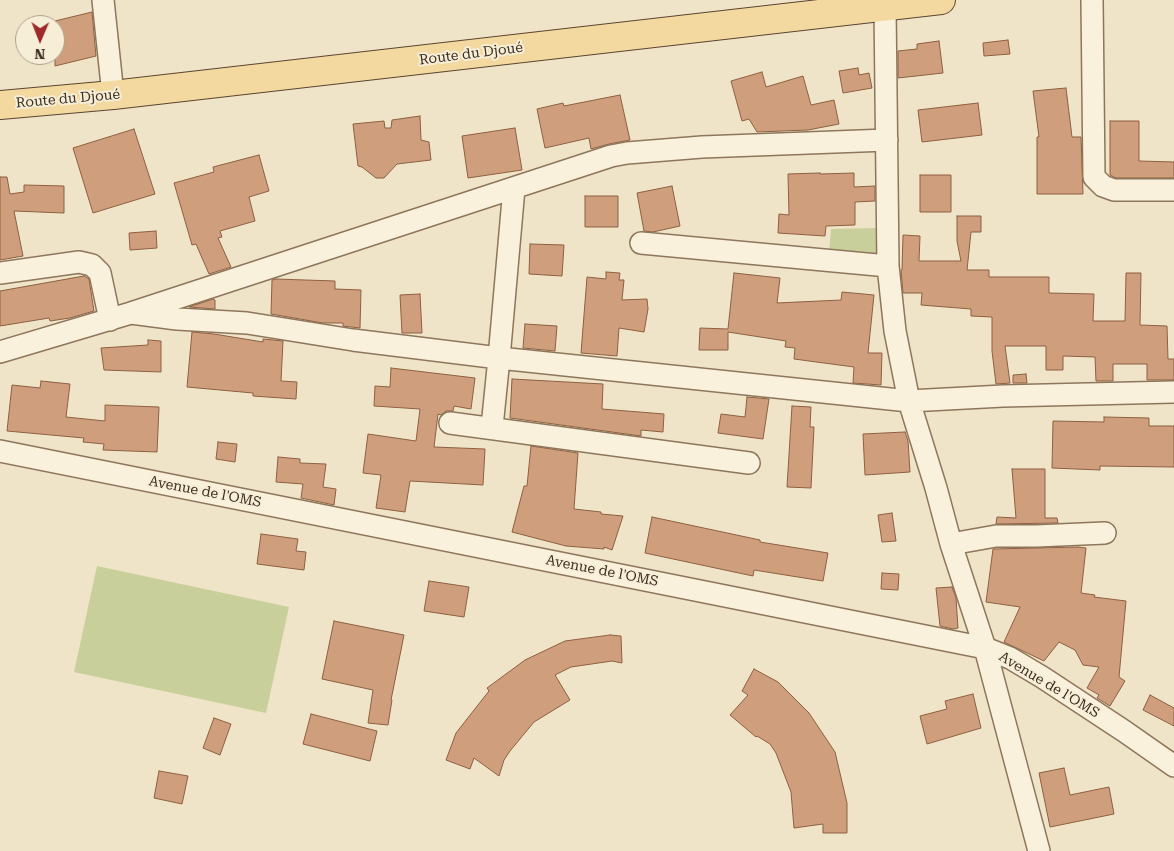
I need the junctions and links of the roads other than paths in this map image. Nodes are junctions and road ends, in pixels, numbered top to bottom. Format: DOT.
graph roads {
  1 [pos="103,0"];
  2 [pos="941,0"];
  3 [pos="1092,0"];
  4 [pos="832,6"];
  5 [pos="885,7"];
  6 [pos="112,95"];
  7 [pos="0,105"];
  8 [pos="886,140"];
  9 [pos="514,188"];
  10 [pos="1174,190"];
  11 [pos="641,243"];
  12 [pos="888,266"];
  13 [pos="0,273"];
  14 [pos="131,313"];
  15 [pos="110,320"];
  16 [pos="0,352"];
  17 [pos="500,358"];
  18 [pos="1174,392"];
  19 [pos="909,400"];
  20 [pos="450,422"];
  21 [pos="492,427"];
  22 [pos="0,452"];
  23 [pos="749,463"];
  24 [pos="1105,533"];
  25 [pos="951,544"];
  26 [pos="985,648"];
  27 [pos="1174,766"];
  28 [pos="1039,851"];
  1 -- 6 [label="street"];
  2 -- 5 [label="main road, Route du Djoué"];
  3 -- 10 [label="street"];
  4 -- 5 [label="main road, Route du Djoué"];
  4 -- 6 [label="main road, Route du Djoué"];
  5 -- 8 [label="street"];
  6 -- 7 [label="main road, Route du Djoué"];
  8 -- 9 [label="street"];
  8 -- 12 [label="street"];
  9 -- 14 [label="street"];
  9 -- 17 [label="street"];
  11 -- 12 [label="street"];
  12 -- 19 [label="street"];
  13 -- 15 [label="street"];
  14 -- 15 [label="street"];
  14 -- 17 [label="street"];
  15 -- 16 [label="street"];
  17 -- 19 [label="street"];
  17 -- 21 [label="street"];
  18 -- 19 [label="street"];
  19 -- 25 [label="street"];
  20 -- 21 [label="street"];
  21 -- 23 [label="street"];
  22 -- 26 [label="street, Avenue de l'OMS"];
  24 -- 25 [label="street"];
  25 -- 26 [label="street"];
  26 -- 27 [label="street, Avenue de l'OMS"];
  26 -- 28 [label="street"];
}
